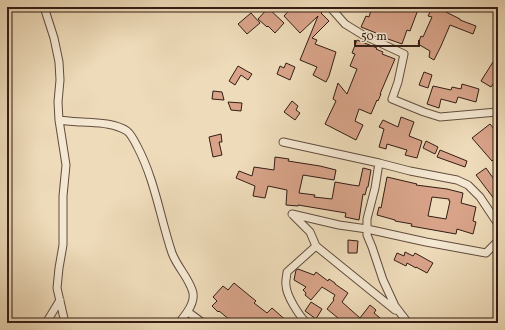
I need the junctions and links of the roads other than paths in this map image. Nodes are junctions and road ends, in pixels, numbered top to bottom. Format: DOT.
graph roads {
  1 [pos="44,7"];
  2 [pos="330,7"];
  3 [pos="498,113"];
  4 [pos="59,120"];
  5 [pos="283,142"];
  6 [pos="379,163"];
  7 [pos="498,224"];
  8 [pos="367,229"];
  9 [pos="498,241"];
  10 [pos="316,246"];
  11 [pos="60,300"];
  12 [pos="188,312"];
  13 [pos="402,315"];
  14 [pos="46,323"];
  15 [pos="65,323"];
  16 [pos="179,323"];
  17 [pos="203,323"];
  18 [pos="307,323"];
  19 [pos="408,323"];
  1 -- 4 [label="street"];
  2 -- 3 [label="street"];
  4 -- 11 [label="street"];
  4 -- 12 [label="street"];
  5 -- 6 [label="street"];
  6 -- 7 [label="street"];
  6 -- 8 [label="street"];
  8 -- 9 [label="street"];
  8 -- 10 [label="street"];
  8 -- 13 [label="street"];
  10 -- 13 [label="street"];
  10 -- 18 [label="street"];
  11 -- 14 [label="street"];
  11 -- 15 [label="street"];
  12 -- 16 [label="street"];
  12 -- 17 [label="street"];
  13 -- 19 [label="street"];
}
